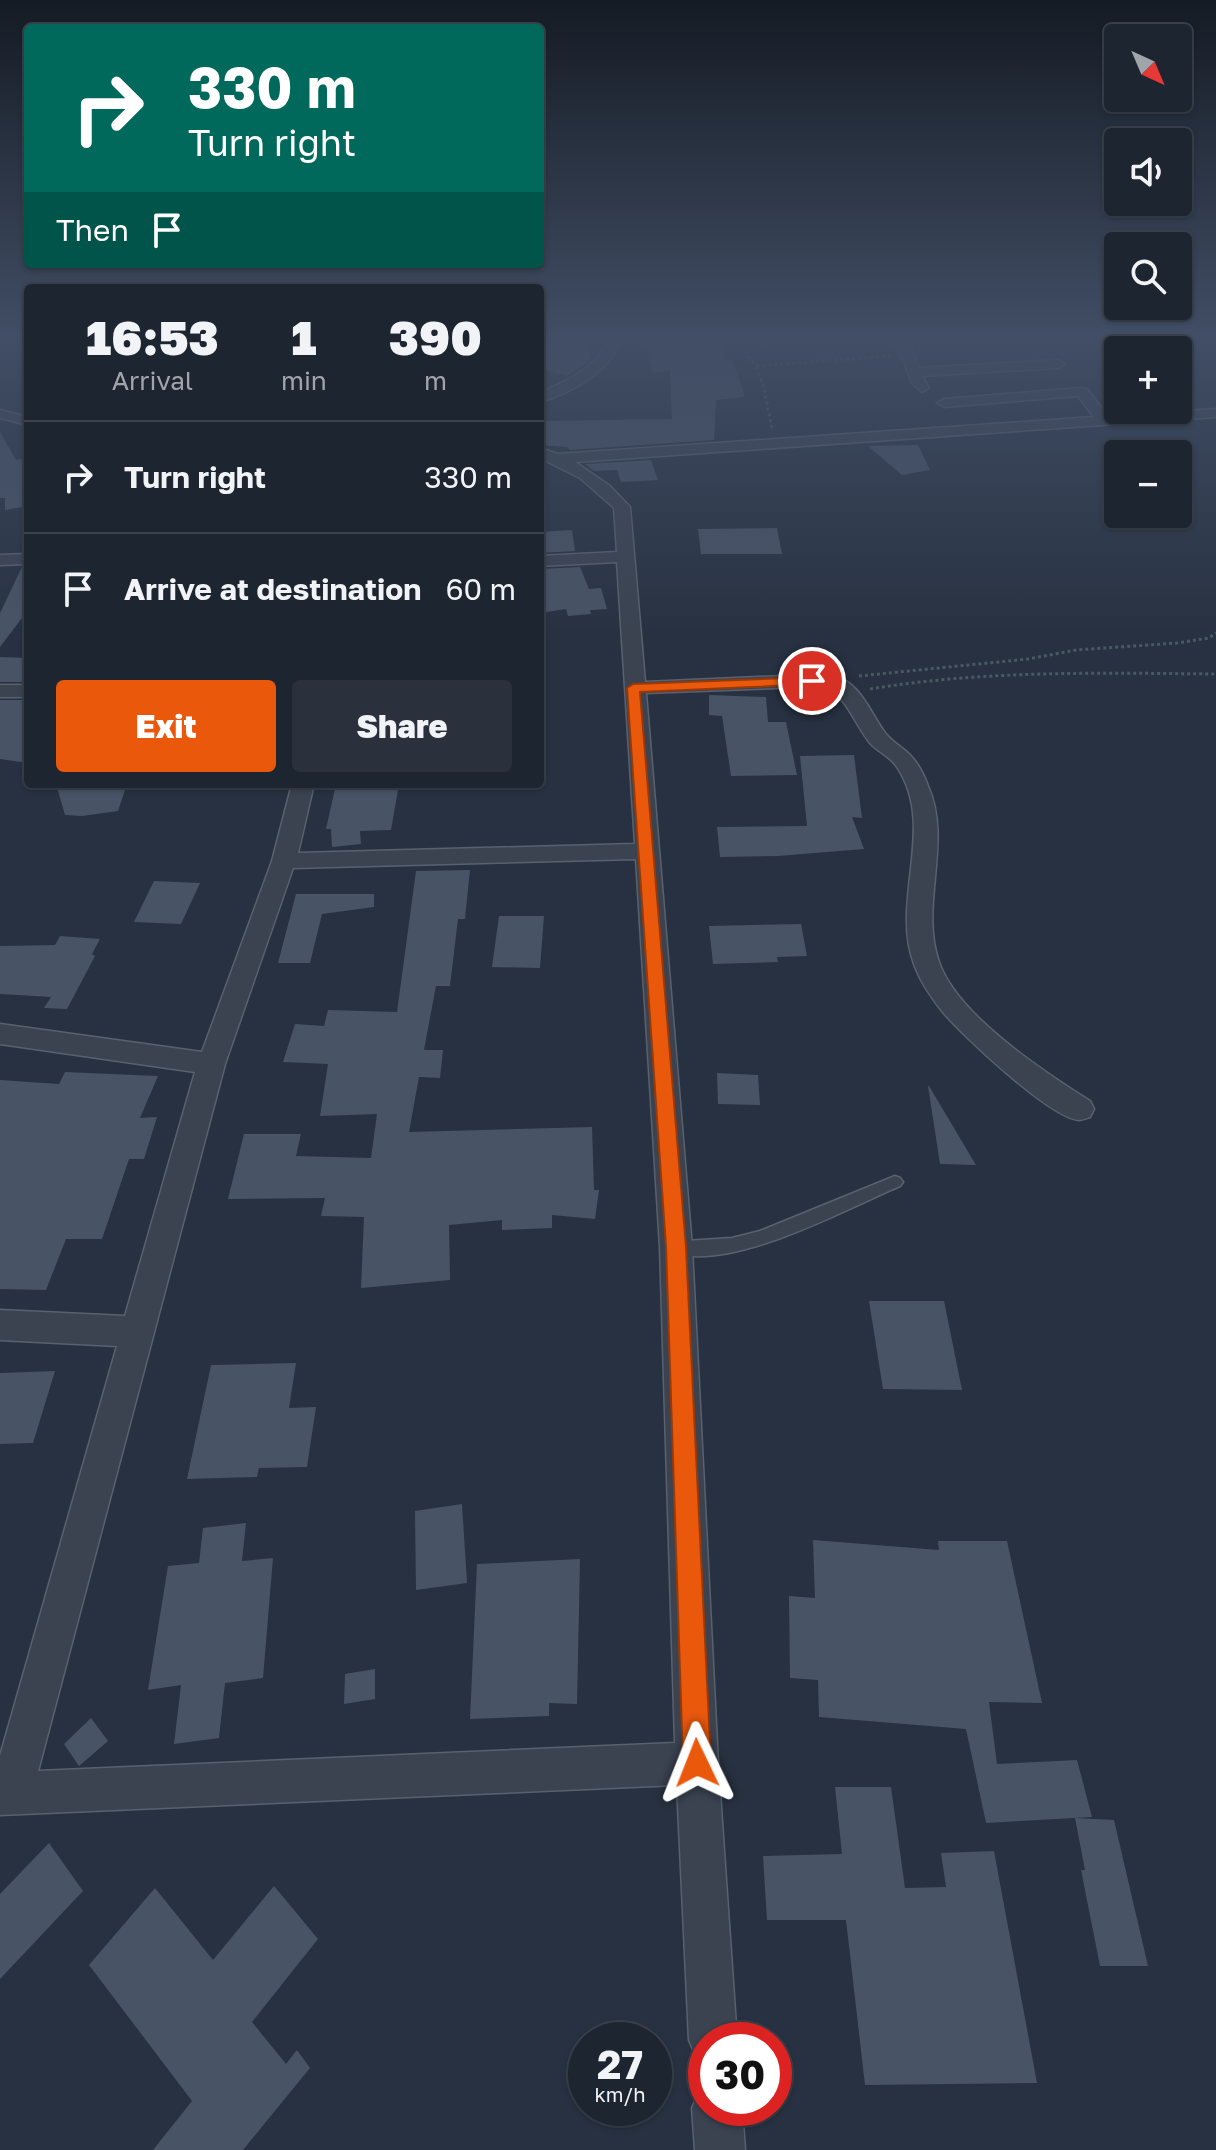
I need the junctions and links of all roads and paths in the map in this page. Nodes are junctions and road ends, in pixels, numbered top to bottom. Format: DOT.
graph roads {
  1 [pos="774,435"];
  2 [pos="890,435"];
  3 [pos="776,444"];
  4 [pos="548,456"];
  5 [pos="624,557"];
  6 [pos="24,559"];
  7 [pos="0,560"];
  8 [pos="544,561"];
  9 [pos="1216,633"];
  10 [pos="1216,674"];
  11 [pos="838,684"];
  12 [pos="633,688"];
  13 [pos="0,691"];
  14 [pos="24,691"];
  15 [pos="302,788"];
  16 [pos="646,851"];
  17 [pos="284,861"];
  18 [pos="0,1034"];
  19 [pos="211,1064"];
  20 [pos="1080,1109"];
  21 [pos="895,1182"];
  22 [pos="676,1247"];
  23 [pos="0,1325"];
  24 [pos="135,1332"];
  25 [pos="697,1763"];
  26 [pos="6,1793"];
  27 [pos="712,2022"];
  28 [pos="718,2126"];
  29 [pos="720,2150"];
  1 -- 3 [label="path"];
  2 -- 3 [label="street"];
  3 -- 4 [label="street"];
  4 -- 5 [label="street"];
  5 -- 8 [label="street"];
  5 -- 12 [label="street"];
  6 -- 7 [label="street"];
  9 -- 11 [label="path"];
  10 -- 11 [label="path"];
  11 -- 12 [label="street"];
  11 -- 20 [label="street"];
  12 -- 16 [label="street"];
  13 -- 14 [label="street"];
  15 -- 17 [label="street"];
  16 -- 17 [label="street"];
  16 -- 22 [label="street"];
  17 -- 19 [label="street"];
  18 -- 19 [label="street"];
  19 -- 24 [label="street"];
  21 -- 22 [label="lane"];
  22 -- 25 [label="street"];
  23 -- 24 [label="street"];
  24 -- 26 [label="street"];
  25 -- 26 [label="street"];
  25 -- 27 [label="street"];
  28 -- 29 [label="street"];
}
